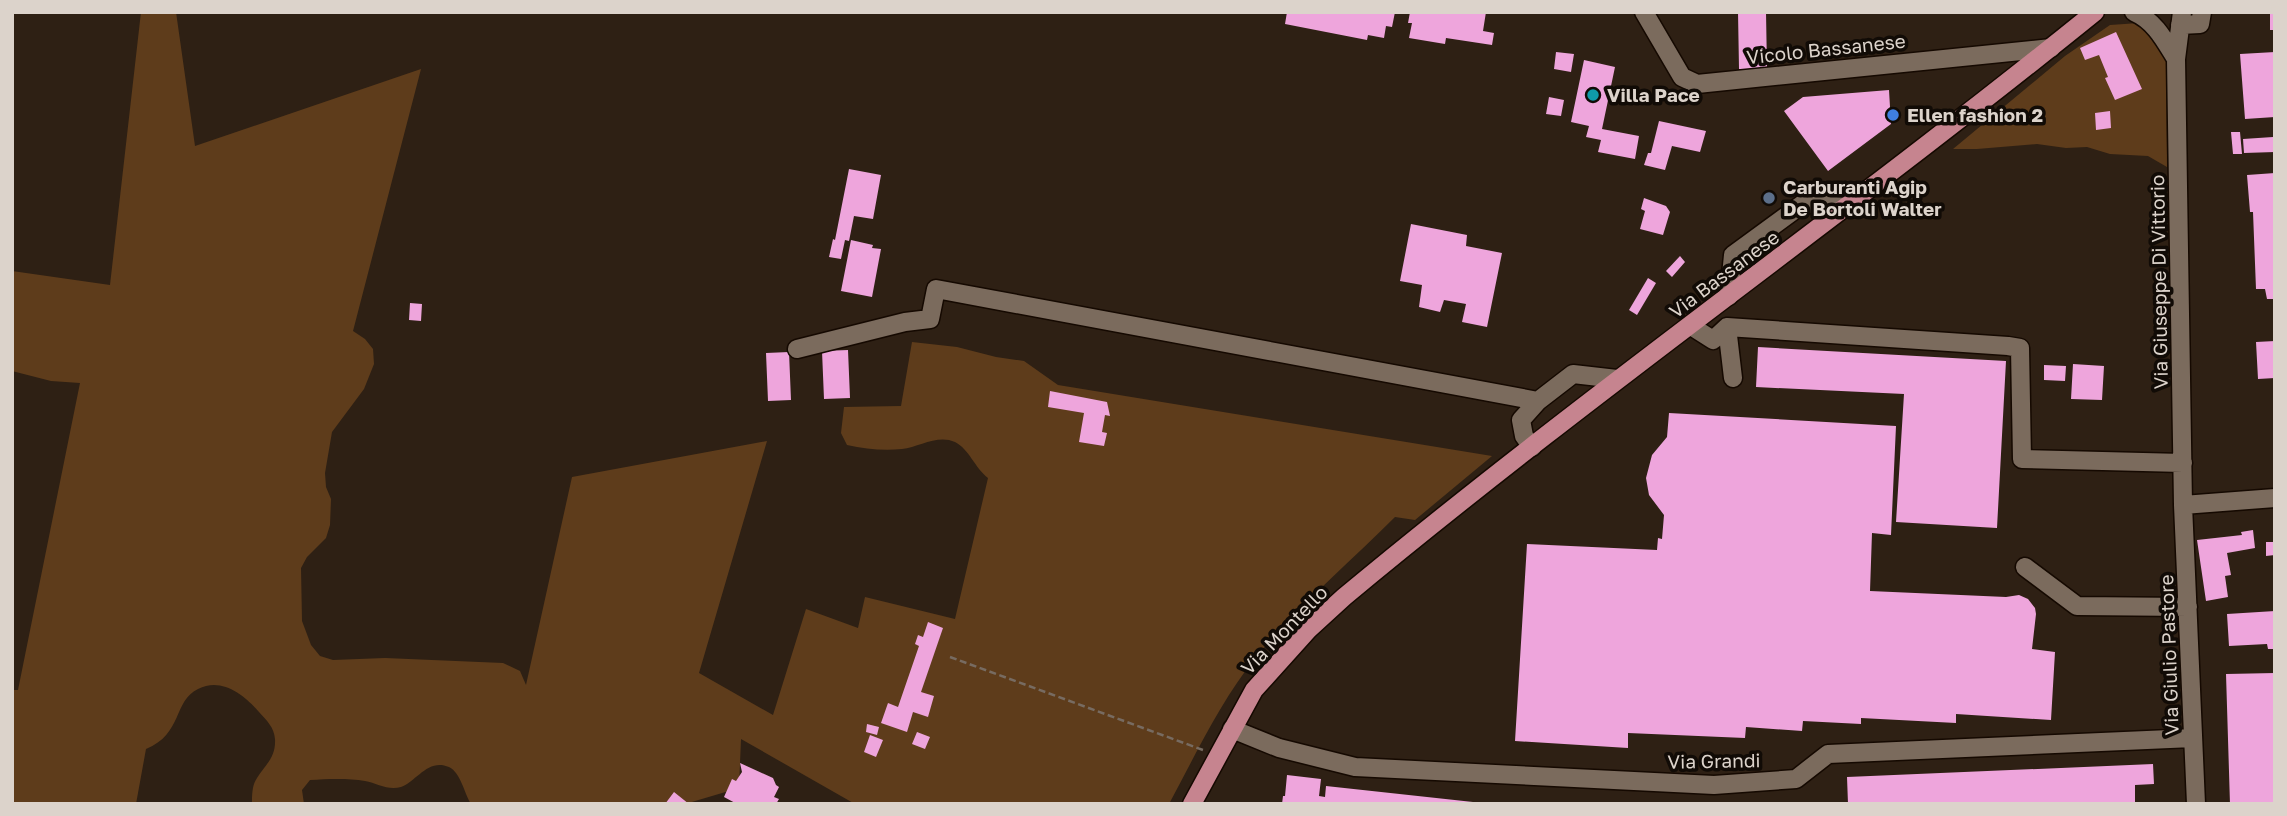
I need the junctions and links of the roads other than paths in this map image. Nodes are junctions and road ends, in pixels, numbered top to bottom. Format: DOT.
graph roads {
  1 [pos="1644,12"];
  2 [pos="2095,12"];
  3 [pos="2134,12"];
  4 [pos="2202,12"];
  5 [pos="2179,16"];
  6 [pos="2051,48"];
  7 [pos="2176,59"];
  8 [pos="1847,207"];
  9 [pos="1729,296"];
  10 [pos="1691,326"];
  11 [pos="1727,327"];
  12 [pos="797,349"];
  13 [pos="1732,378"];
  14 [pos="1617,379"];
  15 [pos="1538,401"];
  16 [pos="1532,447"];
  17 [pos="2183,463"];
  18 [pos="2275,498"];
  19 [pos="2183,505"];
  20 [pos="2025,567"];
  21 [pos="1378,569"];
  22 [pos="2188,607"];
  23 [pos="1232,729"];
  24 [pos="2193,738"];
  25 [pos="1192,804"];
  26 [pos="2196,804"];
  1 -- 6 [label="street, Vicolo Bassanese"];
  2 -- 6 [label="main road, Via Bassanese"];
  3 -- 7 [label="street"];
  4 -- 5 [label="street"];
  5 -- 7 [label="street, Via Giuseppe Di Vittorio"];
  6 -- 8 [label="main road, Via Bassanese"];
  7 -- 17 [label="street, Via Giuseppe Di Vittorio"];
  8 -- 9 [label="main road, Via Bassanese"];
  8 -- 9 [label="street"];
  9 -- 10 [label="main road, Via Bassanese"];
  10 -- 11 [label="street"];
  10 -- 14 [label="main road, Via Bassanese"];
  11 -- 13 [label="street"];
  11 -- 17 [label="street"];
  12 -- 15 [label="street"];
  14 -- 15 [label="street"];
  14 -- 16 [label="main road, Via Bassanese"];
  15 -- 16 [label="street"];
  16 -- 21 [label="main road, Via Bassanese"];
  17 -- 19 [label="street, Via Giuseppe Di Vittorio"];
  18 -- 19 [label="street"];
  19 -- 22 [label="street, Via Giulio Pastore"];
  20 -- 22 [label="street"];
  21 -- 23 [label="main road, Via Montello"];
  22 -- 24 [label="street, Via Giulio Pastore"];
  23 -- 24 [label="street, Via Grandi"];
  23 -- 25 [label="main road, Via Montello"];
  24 -- 26 [label="street, Via Giulio Pastore"];
}
